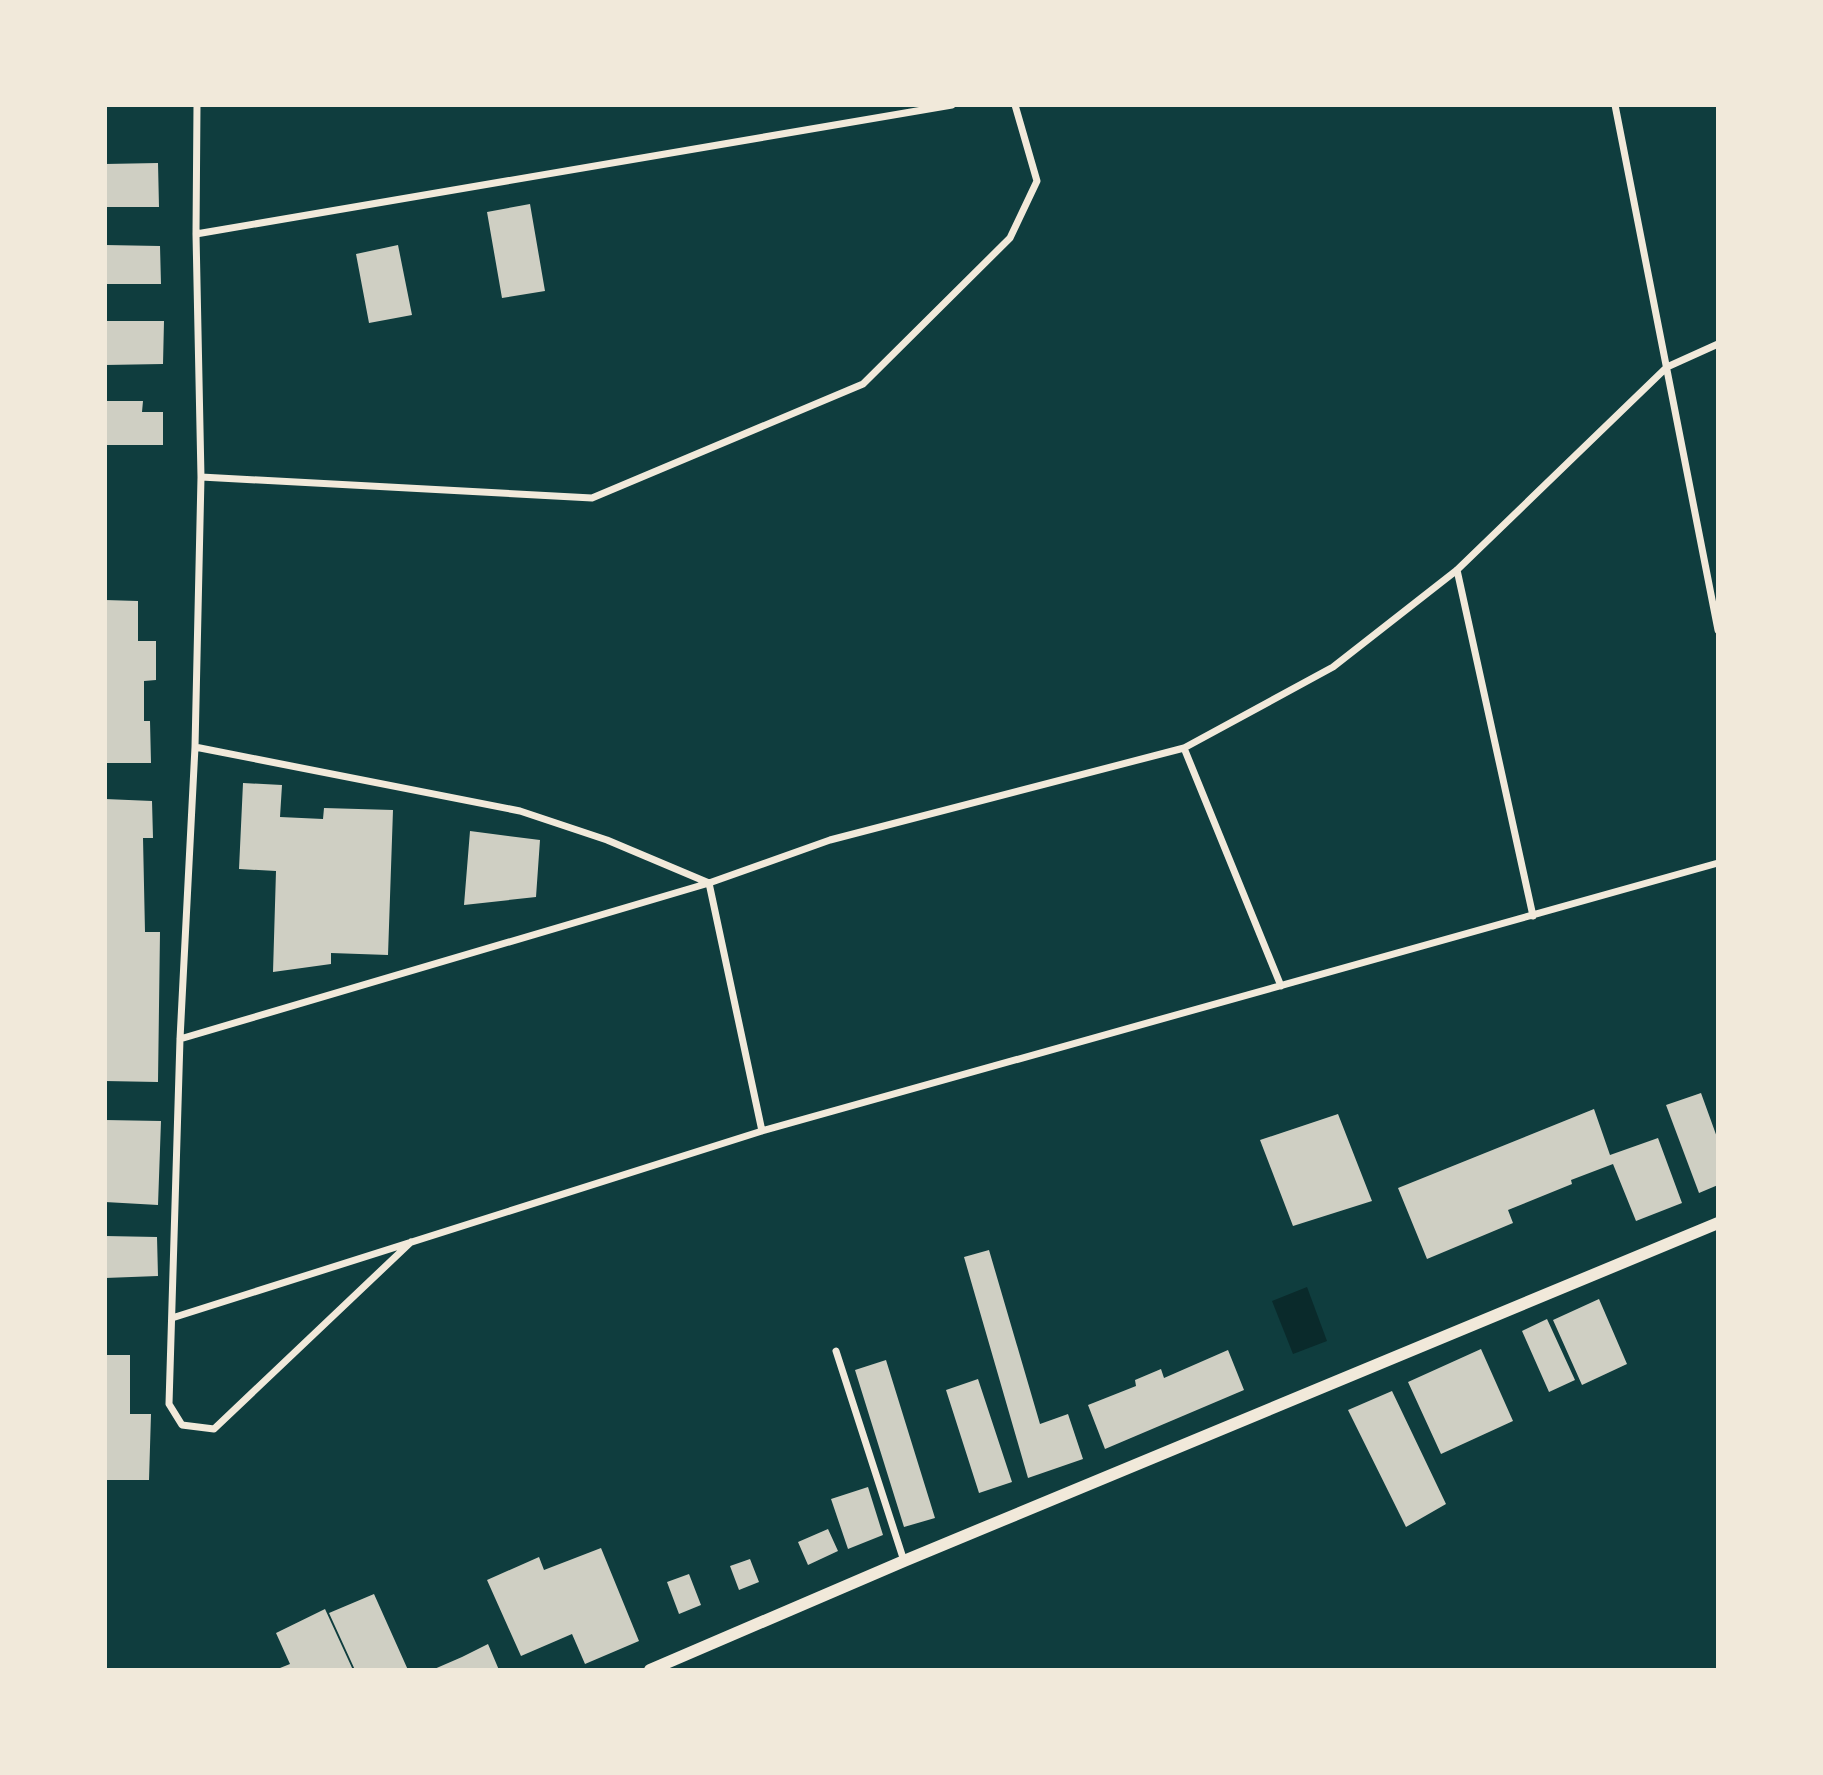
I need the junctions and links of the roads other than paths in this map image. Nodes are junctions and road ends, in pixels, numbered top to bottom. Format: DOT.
graph roads {
  1 [pos="197,105"];
  2 [pos="951,105"];
  3 [pos="1015,105"];
  4 [pos="1615,105"];
  5 [pos="196,234"];
  6 [pos="1718,344"];
  7 [pos="1667,367"];
  8 [pos="201,477"];
  9 [pos="1457,570"];
  10 [pos="1718,630"];
  11 [pos="195,747"];
  12 [pos="1184,748"];
  13 [pos="1718,863"];
  14 [pos="709,883"];
  15 [pos="1534,916"];
  16 [pos="1281,986"];
  17 [pos="180,1039"];
  18 [pos="762,1131"];
  19 [pos="1718,1223"];
  20 [pos="411,1242"];
  21 [pos="172,1318"];
  22 [pos="836,1351"];
  23 [pos="904,1561"];
  24 [pos="650,1670"];
  1 -- 5 [label="street"];
  2 -- 5 [label="street"];
  3 -- 8 [label="street"];
  4 -- 7 [label="street"];
  5 -- 8 [label="street"];
  6 -- 7 [label="street"];
  7 -- 9 [label="street"];
  7 -- 10 [label="street"];
  8 -- 11 [label="street"];
  9 -- 12 [label="street"];
  9 -- 15 [label="street"];
  11 -- 14 [label="street"];
  11 -- 17 [label="street"];
  12 -- 14 [label="street"];
  12 -- 16 [label="street"];
  13 -- 15 [label="street"];
  14 -- 17 [label="street"];
  14 -- 18 [label="street"];
  15 -- 16 [label="street"];
  16 -- 18 [label="street"];
  17 -- 21 [label="street"];
  18 -- 20 [label="street"];
  19 -- 23 [label="street"];
  20 -- 21 [label="street"];
  20 -- 21 [label="street"];
  22 -- 23 [label="street"];
  23 -- 24 [label="street"];
}
